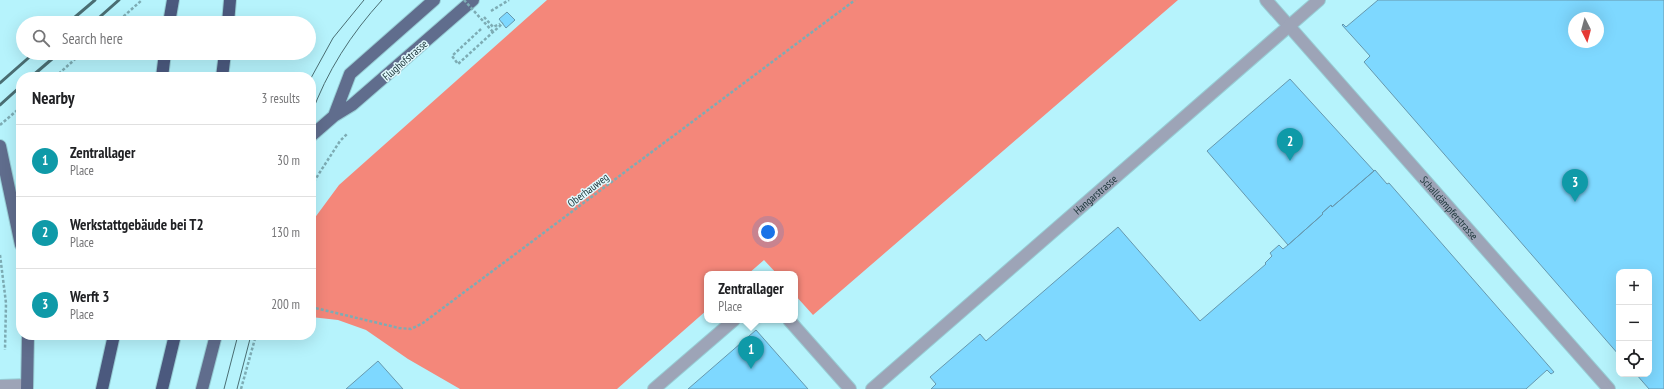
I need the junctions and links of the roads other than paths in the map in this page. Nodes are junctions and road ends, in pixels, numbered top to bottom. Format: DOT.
graph roads {
  1 [pos="172,0"];
  2 [pos="230,0"];
  3 [pos="434,0"];
  4 [pos="473,0"];
  5 [pos="1266,0"];
  6 [pos="1318,0"];
  7 [pos="170,16"];
  8 [pos="229,16"];
  9 [pos="1289,26"];
  10 [pos="164,60"];
  11 [pos="224,60"];
  12 [pos="163,72"];
  13 [pos="223,72"];
  14 [pos="334,116"];
  15 [pos="316,132"];
  16 [pos="0,146"];
  17 [pos="16,221"];
  18 [pos="731,323"];
  19 [pos="792,323"];
  20 [pos="28,340"];
  21 [pos="113,340"];
  22 [pos="174,340"];
  23 [pos="215,340"];
  24 [pos="2,386"];
  25 [pos="27,387"];
  26 [pos="102,389"];
  27 [pos="162,389"];
  28 [pos="202,389"];
  29 [pos="654,389"];
  30 [pos="850,389"];
  31 [pos="872,389"];
  32 [pos="1609,389"];
  1 -- 7 [label="highway"];
  2 -- 8 [label="highway"];
  3 -- 14 [label="main road, Flughofstrasse"];
  4 -- 14 [label="main road, Flughofstrasse"];
  5 -- 9 [label="lane, Schalldämpferstrasse"];
  6 -- 9 [label="lane, Hangarstrasse"];
  9 -- 31 [label="lane, Hangarstrasse"];
  9 -- 32 [label="lane, Schalldämpferstrasse"];
  10 -- 12 [label="highway"];
  11 -- 13 [label="highway"];
  14 -- 15 [label="main road, Flughofstrasse"];
  16 -- 17 [label="main road"];
  18 -- 29 [label="lane"];
  19 -- 30 [label="lane"];
  20 -- 25 [label="main road"];
  21 -- 26 [label="highway"];
  22 -- 27 [label="highway"];
  23 -- 28 [label="main road"];
  24 -- 25 [label="lane"];
}
